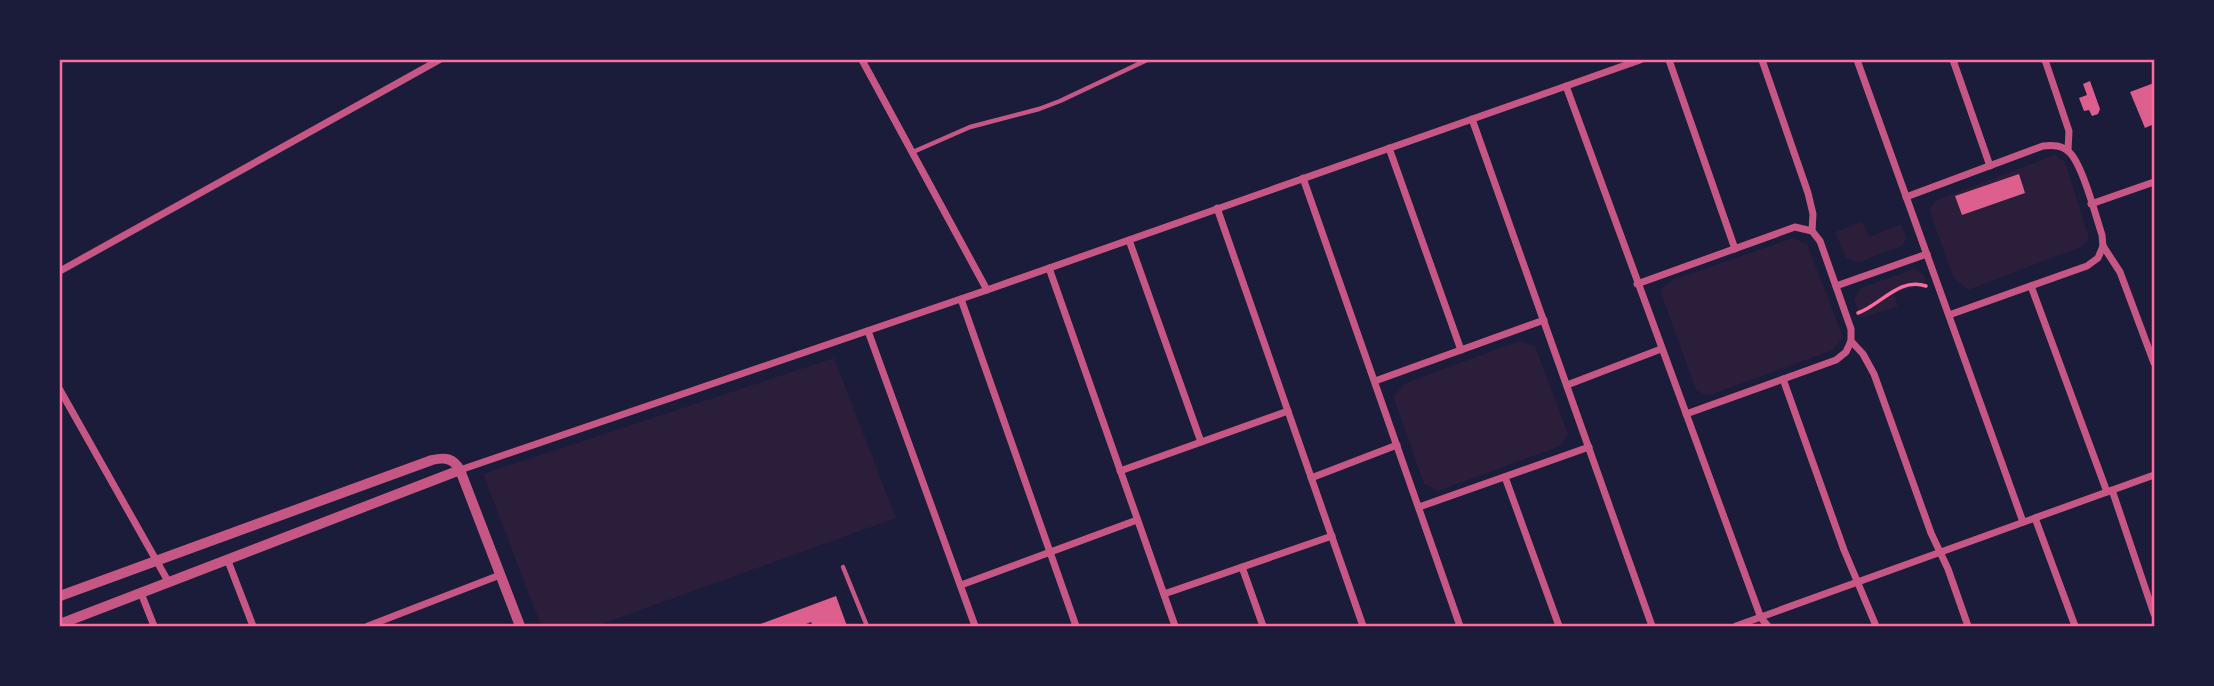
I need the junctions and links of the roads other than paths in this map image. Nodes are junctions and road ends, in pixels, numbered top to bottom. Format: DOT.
graph roads {
  1 [pos="439,60"];
  2 [pos="862,60"];
  3 [pos="1147,60"];
  4 [pos="1640,60"];
  5 [pos="1669,60"];
  6 [pos="1762,60"];
  7 [pos="1857,60"];
  8 [pos="1953,60"];
  9 [pos="2045,60"];
  10 [pos="1566,86"];
  11 [pos="1472,119"];
  12 [pos="1390,148"];
  13 [pos="2068,150"];
  14 [pos="912,152"];
  15 [pos="1990,166"];
  16 [pos="1303,178"];
  17 [pos="2154,181"];
  18 [pos="1906,197"];
  19 [pos="2091,204"];
  20 [pos="1217,208"];
  21 [pos="1812,231"];
  22 [pos="1129,240"];
  23 [pos="2103,246"];
  24 [pos="1735,249"];
  25 [pos="1927,254"];
  26 [pos="1049,268"];
  27 [pos="60,271"];
  28 [pos="1637,284"];
  29 [pos="1836,286"];
  30 [pos="2031,286"];
  31 [pos="987,290"];
  32 [pos="961,299"];
  33 [pos="1949,315"];
  34 [pos="1544,320"];
  35 [pos="868,331"];
  36 [pos="1851,341"];
  37 [pos="1661,349"];
  38 [pos="1461,350"];
  39 [pos="2154,363"];
  40 [pos="1783,379"];
  41 [pos="1375,380"];
  42 [pos="1567,385"];
  43 [pos="60,390"];
  44 [pos="1288,411"];
  45 [pos="1686,414"];
  46 [pos="1201,442"];
  47 [pos="1397,445"];
  48 [pos="1589,447"];
  49 [pos="460,470"];
  50 [pos="1120,471"];
  51 [pos="2154,475"];
  52 [pos="1505,477"];
  53 [pos="1311,478"];
  54 [pos="2109,491"];
  55 [pos="1419,508"];
  56 [pos="2035,517"];
  57 [pos="1137,520"];
  58 [pos="2023,522"];
  59 [pos="1332,536"];
  60 [pos="1049,552"];
  61 [pos="1940,552"];
  62 [pos="157,560"];
  63 [pos="228,561"];
  64 [pos="843,567"];
  65 [pos="1242,567"];
  66 [pos="500,575"];
  67 [pos="1858,582"];
  68 [pos="169,583"];
  69 [pos="961,585"];
  70 [pos="141,593"];
  71 [pos="1164,594"];
  72 [pos="60,596"];
  73 [pos="2154,614"];
  74 [pos="1760,618"];
  75 [pos="60,624"];
  76 [pos="154,626"];
  77 [pos="253,626"];
  78 [pos="368,626"];
  79 [pos="520,626"];
  80 [pos="867,626"];
  81 [pos="975,626"];
  82 [pos="1076,626"];
  83 [pos="1175,626"];
  84 [pos="1263,626"];
  85 [pos="1363,626"];
  86 [pos="1460,626"];
  87 [pos="1559,626"];
  88 [pos="1652,626"];
  89 [pos="1736,626"];
  90 [pos="1757,626"];
  91 [pos="1768,626"];
  92 [pos="1876,626"];
  93 [pos="1968,626"];
  94 [pos="2075,626"];
  1 -- 27 [label="street"];
  2 -- 14 [label="street"];
  3 -- 14 [label="lane"];
  4 -- 10 [label="street"];
  5 -- 24 [label="street"];
  6 -- 21 [label="street"];
  7 -- 18 [label="street"];
  8 -- 15 [label="street"];
  9 -- 13 [label="street"];
  10 -- 11 [label="street"];
  10 -- 28 [label="street"];
  11 -- 12 [label="street"];
  11 -- 34 [label="street"];
  12 -- 16 [label="street"];
  12 -- 38 [label="street"];
  13 -- 15 [label="street"];
  13 -- 19 [label="street"];
  14 -- 31 [label="street"];
  15 -- 18 [label="street"];
  16 -- 20 [label="street"];
  16 -- 41 [label="street"];
  17 -- 19 [label="street"];
  18 -- 25 [label="street"];
  19 -- 23 [label="street"];
  20 -- 22 [label="street"];
  20 -- 44 [label="street"];
  21 -- 24 [label="street"];
  21 -- 29 [label="street"];
  22 -- 26 [label="street"];
  22 -- 46 [label="street"];
  23 -- 30 [label="street"];
  23 -- 39 [label="street"];
  24 -- 28 [label="street"];
  25 -- 29 [label="street"];
  25 -- 33 [label="street"];
  26 -- 31 [label="street"];
  26 -- 50 [label="street"];
  28 -- 37 [label="street"];
  29 -- 36 [label="street"];
  30 -- 33 [label="street"];
  30 -- 54 [label="street"];
  31 -- 32 [label="street"];
  32 -- 35 [label="street"];
  32 -- 60 [label="street"];
  33 -- 58 [label="street"];
  34 -- 38 [label="street"];
  34 -- 42 [label="street"];
  35 -- 49 [label="street"];
  35 -- 69 [label="street"];
  36 -- 40 [label="street"];
  36 -- 61 [label="street"];
  37 -- 42 [label="street"];
  37 -- 45 [label="street"];
  38 -- 41 [label="street"];
  40 -- 45 [label="street"];
  40 -- 67 [label="street"];
  41 -- 47 [label="street"];
  42 -- 48 [label="street"];
  43 -- 62 [label="street"];
  44 -- 46 [label="street"];
  44 -- 53 [label="street"];
  45 -- 74 [label="street"];
  46 -- 50 [label="street"];
  47 -- 53 [label="street"];
  47 -- 55 [label="street"];
  48 -- 52 [label="street"];
  48 -- 88 [label="street"];
  49 -- 62 [label="street"];
  49 -- 63 [label="street"];
  49 -- 66 [label="street"];
  50 -- 57 [label="street"];
  51 -- 54 [label="street"];
  52 -- 55 [label="street"];
  52 -- 87 [label="street"];
  53 -- 59 [label="street"];
  54 -- 56 [label="street"];
  54 -- 73 [label="street"];
  55 -- 86 [label="street"];
  56 -- 58 [label="street"];
  56 -- 94 [label="street"];
  57 -- 60 [label="street"];
  57 -- 71 [label="street"];
  58 -- 61 [label="street"];
  59 -- 65 [label="street"];
  59 -- 85 [label="street"];
  60 -- 69 [label="street"];
  60 -- 82 [label="street"];
  61 -- 67 [label="street"];
  61 -- 93 [label="street"];
  62 -- 68 [label="street"];
  62 -- 72 [label="street"];
  63 -- 68 [label="street"];
  63 -- 77 [label="street"];
  64 -- 80 [label="lane"];
  65 -- 71 [label="street"];
  65 -- 84 [label="street"];
  66 -- 78 [label="street"];
  66 -- 79 [label="street"];
  67 -- 74 [label="street"];
  67 -- 92 [label="street"];
  68 -- 70 [label="street"];
  69 -- 81 [label="street"];
  70 -- 75 [label="street"];
  70 -- 76 [label="street"];
  71 -- 83 [label="street"];
  74 -- 89 [label="street"];
  74 -- 90 [label="street"];
  74 -- 91 [label="street"];
}
